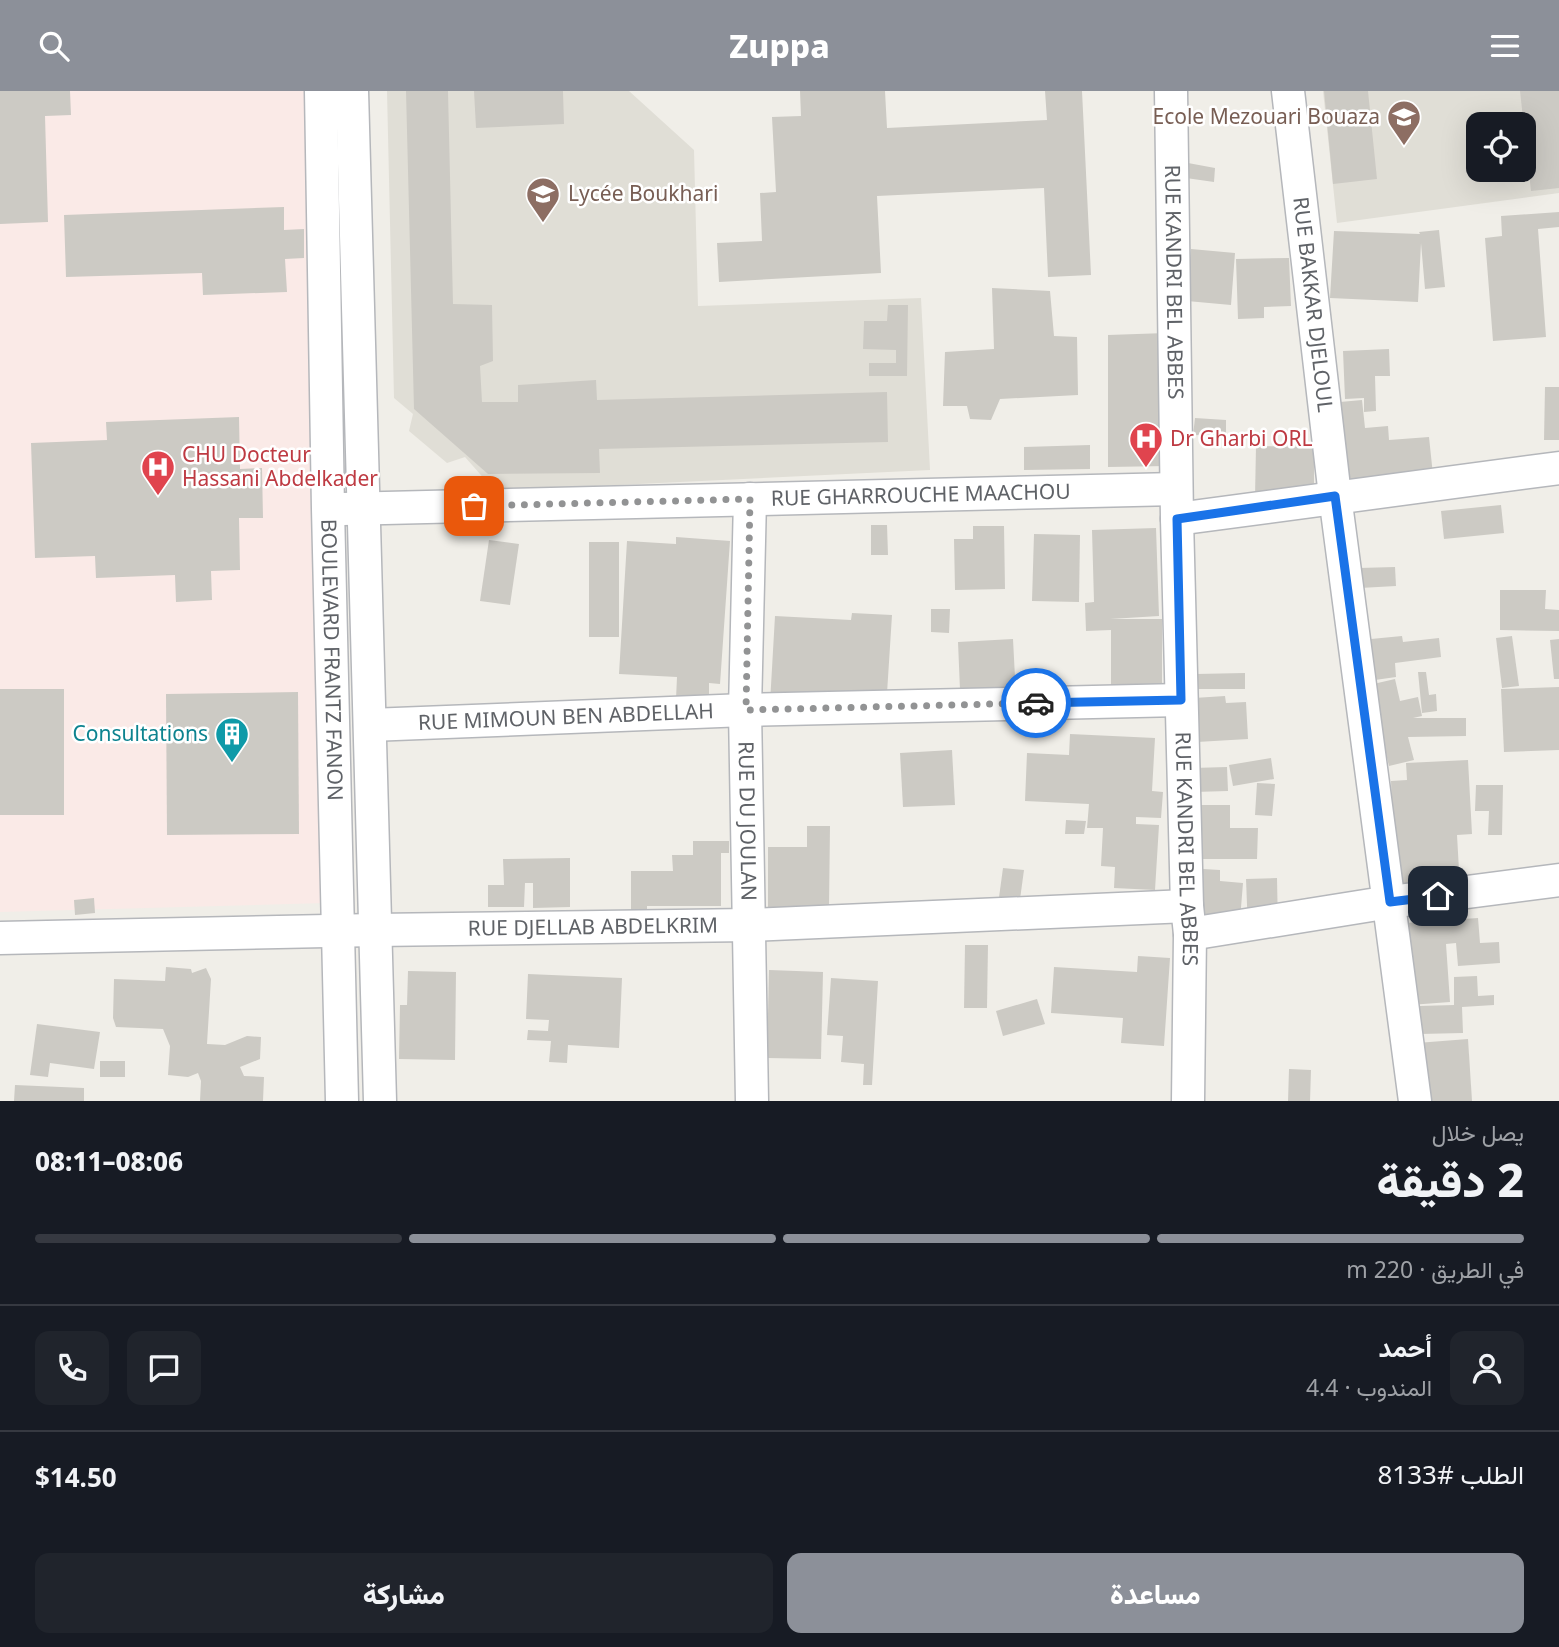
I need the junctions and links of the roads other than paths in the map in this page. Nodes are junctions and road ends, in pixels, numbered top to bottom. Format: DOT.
graph roads {
  1 [pos="321,91"];
  2 [pos="352,91"];
  3 [pos="1171,91"];
  4 [pos="1288,91"];
  5 [pos="1559,468"];
  6 [pos="1335,496"];
  7 [pos="750,499"];
  8 [pos="1177,504"];
  9 [pos="364,508"];
  10 [pos="328,509"];
  11 [pos="368,629"];
  12 [pos="331,630"];
  13 [pos="1181,700"];
  14 [pos="746,710"];
  15 [pos="370,725"];
  16 [pos="1559,880"];
  17 [pos="1390,902"];
  18 [pos="1189,920"];
  19 [pos="750,925"];
  20 [pos="375,930"];
  21 [pos="337,931"];
  22 [pos="0,938"];
  23 [pos="342,1101"];
  24 [pos="380,1101"];
  25 [pos="752,1101"];
  26 [pos="1188,1101"];
  27 [pos="1415,1101"];
  1 -- 10 [label="street, BOULEVARD FRANTZ FANON"];
  2 -- 9 [label="street"];
  3 -- 8 [label="street, RUE KANDRI BEL ABBES"];
  4 -- 6 [label="street, RUE BAKKAR DJELOUL"];
  5 -- 6 [label="street, RUE GHARROUCHE MAACHOU"];
  6 -- 8 [label="street, RUE GHARROUCHE MAACHOU"];
  6 -- 17 [label="street, RUE BAKKAR DJELOUL"];
  7 -- 8 [label="street, RUE GHARROUCHE MAACHOU"];
  7 -- 9 [label="street, RUE GHARROUCHE MAACHOU"];
  7 -- 14 [label="street, RUE DU JOULAN"];
  8 -- 13 [label="street, RUE KANDRI BEL ABBES"];
  9 -- 10 [label="street, RUE GHARROUCHE MAACHOU"];
  9 -- 11 [label="street"];
  10 -- 12 [label="street, BOULEVARD FRANTZ FANON"];
  11 -- 12 [label="street"];
  11 -- 15 [label="street"];
  12 -- 21 [label="street, BOULEVARD FRANTZ FANON"];
  13 -- 14 [label="street, RUE MIMOUN BEN ABDELLAH"];
  13 -- 18 [label="street, RUE KANDRI BEL ABBES"];
  14 -- 15 [label="street, RUE MIMOUN BEN ABDELLAH"];
  14 -- 19 [label="street, RUE DU JOULAN"];
  15 -- 20 [label="street"];
  16 -- 17 [label="street, RUE DJELLAB ABDELKRIM"];
  17 -- 18 [label="street, RUE DJELLAB ABDELKRIM"];
  17 -- 27 [label="street, RUE BAKKAR DJELOUL"];
  18 -- 19 [label="street, RUE DJELLAB ABDELKRIM"];
  18 -- 26 [label="street, RUE KANDRI BEL ABBES"];
  19 -- 20 [label="street, RUE DJELLAB ABDELKRIM"];
  19 -- 25 [label="street, RUE DU JOULAN"];
  20 -- 21 [label="street, RUE DJELLAB ABDELKRIM"];
  20 -- 24 [label="street"];
  21 -- 22 [label="street, RUE DJELLAB ABDELKRIM"];
  21 -- 23 [label="street, BOULEVARD FRANTZ FANON"];
}
